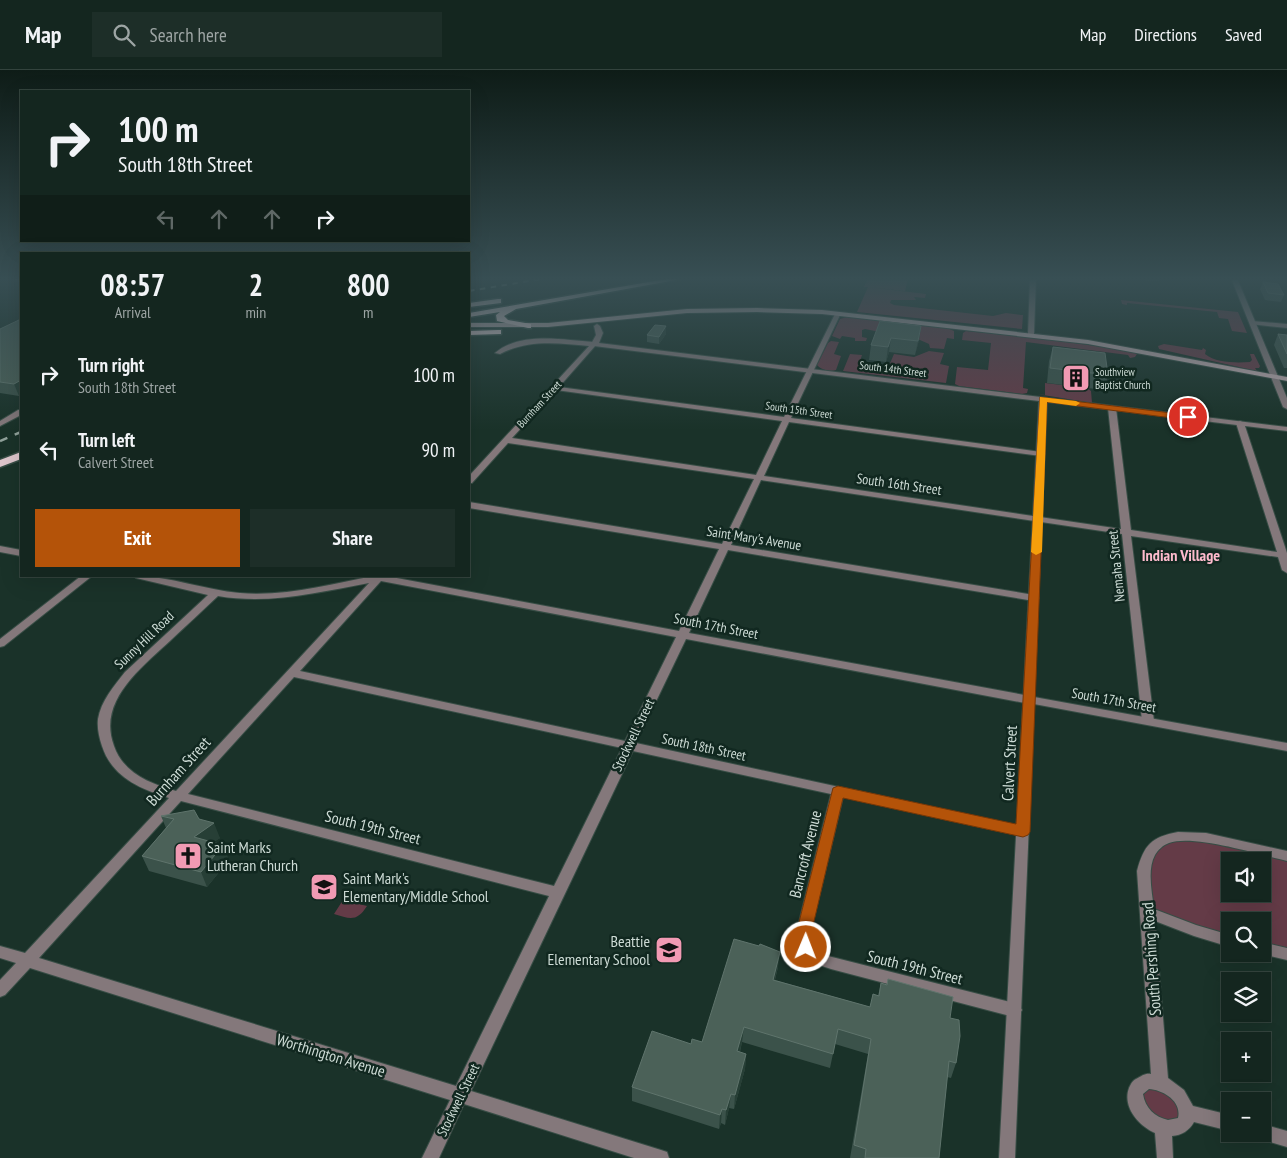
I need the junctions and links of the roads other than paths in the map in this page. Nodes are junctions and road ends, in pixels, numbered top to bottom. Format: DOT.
graph roads {
  1 [pos="551,329"];
  2 [pos="599,329"];
  3 [pos="830,329"];
  4 [pos="983,329"];
  5 [pos="1031,329"];
  6 [pos="1254,329"];
  7 [pos="470,332"];
  8 [pos="498,332"];
  9 [pos="1031,334"];
  10 [pos="594,344"];
  11 [pos="498,353"];
  12 [pos="809,370"];
  13 [pos="1275,378"];
  14 [pos="1287,379"];
  15 [pos="554,388"];
  16 [pos="1043,399"];
  17 [pos="1287,407"];
  18 [pos="1112,408"];
  19 [pos="20,413"];
  20 [pos="786,419"];
  21 [pos="1240,423"];
  22 [pos="0,424"];
  23 [pos="1287,429"];
  24 [pos="507,440"];
  25 [pos="20,447"];
  26 [pos="1041,454"];
  27 [pos="20,455"];
  28 [pos="0,456"];
  29 [pos="0,464"];
  30 [pos="758,477"];
  31 [pos="470,479"];
  32 [pos="470,505"];
  33 [pos="1038,519"];
  34 [pos="1126,532"];
  35 [pos="724,547"];
  36 [pos="0,549"];
  37 [pos="20,553"];
  38 [pos="1285,556"];
  39 [pos="1287,570"];
  40 [pos="86,577"];
  41 [pos="144,577"];
  42 [pos="380,577"];
  43 [pos="217,592"];
  44 [pos="1034,598"];
  45 [pos="682,635"];
  46 [pos="0,644"];
  47 [pos="292,673"];
  48 [pos="1030,700"];
  49 [pos="1148,721"];
  50 [pos="628,746"];
  51 [pos="1287,747"];
  52 [pos="838,791"];
  53 [pos="179,796"];
  54 [pos="1023,832"];
  55 [pos="1287,856"];
  56 [pos="558,892"];
  57 [pos="1147,912"];
  58 [pos="1221,938"];
  59 [pos="1271,950"];
  60 [pos="0,952"];
  61 [pos="810,952"];
  62 [pos="1287,954"];
  63 [pos="27,961"];
  64 [pos="0,990"];
  65 [pos="1014,1010"];
  66 [pos="1160,1082"];
  67 [pos="460,1096"];
  68 [pos="1187,1112"];
  69 [pos="1221,1121"];
  70 [pos="1163,1127"];
  71 [pos="1271,1135"];
  72 [pos="1287,1139"];
  73 [pos="430,1158"];
  74 [pos="661,1158"];
  75 [pos="1007,1158"];
  76 [pos="1165,1158"];
  1 -- 8 [label="main road"];
  2 -- 10 [label="street"];
  3 -- 12 [label="street, Stockwell Street"];
  4 -- 9 [label="main road"];
  5 -- 9 [label="street"];
  6 -- 13 [label="street"];
  7 -- 8 [label="main road"];
  9 -- 13 [label="main road"];
  10 -- 11 [label="street, South 14th Street"];
  10 -- 12 [label="street, South 14th Street"];
  10 -- 15 [label="street, Burnham Street"];
  12 -- 16 [label="street, South 14th Street"];
  12 -- 20 [label="street, Stockwell Street"];
  13 -- 14 [label="main road"];
  13 -- 17 [label="street"];
  15 -- 20 [label="street, South 15th Street"];
  15 -- 24 [label="street, Burnham Street"];
  16 -- 18 [label="street, South 14th Street"];
  16 -- 26 [label="street, Calvert Street"];
  18 -- 21 [label="street, South 14th Street"];
  18 -- 34 [label="street, Nemaha Street"];
  19 -- 22 [label="street"];
  20 -- 26 [label="street, South 15th Street"];
  20 -- 30 [label="street, Stockwell Street"];
  21 -- 23 [label="street, South 14th Street"];
  21 -- 38 [label="street"];
  24 -- 30 [label="street, South 16th Street"];
  24 -- 31 [label="street, Burnham Street"];
  25 -- 28 [label="main road"];
  26 -- 33 [label="street, Calvert Street"];
  27 -- 29 [label="main road"];
  30 -- 33 [label="street, South 16th Street"];
  30 -- 35 [label="street, Stockwell Street"];
  32 -- 35 [label="street, Saint Mary's Avenue"];
  33 -- 34 [label="street, South 16th Street"];
  33 -- 44 [label="street, Calvert Street"];
  34 -- 38 [label="street, South 16th Street"];
  34 -- 49 [label="street, Nemaha Street"];
  35 -- 44 [label="street, Saint Mary's Avenue"];
  35 -- 45 [label="street, Stockwell Street"];
  36 -- 37 [label="street"];
  38 -- 39 [label="street"];
  40 -- 46 [label="street"];
  41 -- 43 [label="street, South 17th Street"];
  42 -- 43 [label="street, South 17th Street"];
  42 -- 45 [label="street, South 17th Street"];
  42 -- 47 [label="street, Burnham Street"];
  43 -- 53 [label="street, Sunny Hill Road"];
  44 -- 48 [label="street, Calvert Street"];
  45 -- 48 [label="street, South 17th Street"];
  45 -- 50 [label="street, Stockwell Street"];
  47 -- 50 [label="street, South 18th Street"];
  47 -- 53 [label="street, Burnham Street"];
  48 -- 49 [label="street, South 17th Street"];
  48 -- 54 [label="street, Calvert Street"];
  49 -- 51 [label="street, South 17th Street"];
  50 -- 52 [label="street, South 18th Street"];
  50 -- 56 [label="street, Stockwell Street"];
  52 -- 54 [label="street, South 18th Street"];
  52 -- 61 [label="street, Bancroft Avenue"];
  53 -- 56 [label="street, South 19th Street"];
  53 -- 63 [label="street, Burnham Street"];
  54 -- 65 [label="street, Calvert Street"];
  55 -- 57 [label="street, South Pershing Road"];
  56 -- 67 [label="street, Stockwell Street"];
  57 -- 58 [label="street"];
  57 -- 66 [label="street, South Pershing Road"];
  59 -- 62 [label="street"];
  60 -- 63 [label="street, Worthington Avenue"];
  61 -- 65 [label="street, South 19th Street"];
  63 -- 64 [label="street, Burnham Street"];
  63 -- 67 [label="street, Worthington Avenue"];
  65 -- 75 [label="street, Calvert Street"];
  66 -- 68 [label="street"];
  66 -- 70 [label="street"];
  67 -- 73 [label="street, Stockwell Street"];
  67 -- 74 [label="street, Worthington Avenue"];
  68 -- 69 [label="street"];
  68 -- 70 [label="street"];
  70 -- 76 [label="street"];
  71 -- 72 [label="street"];
}
